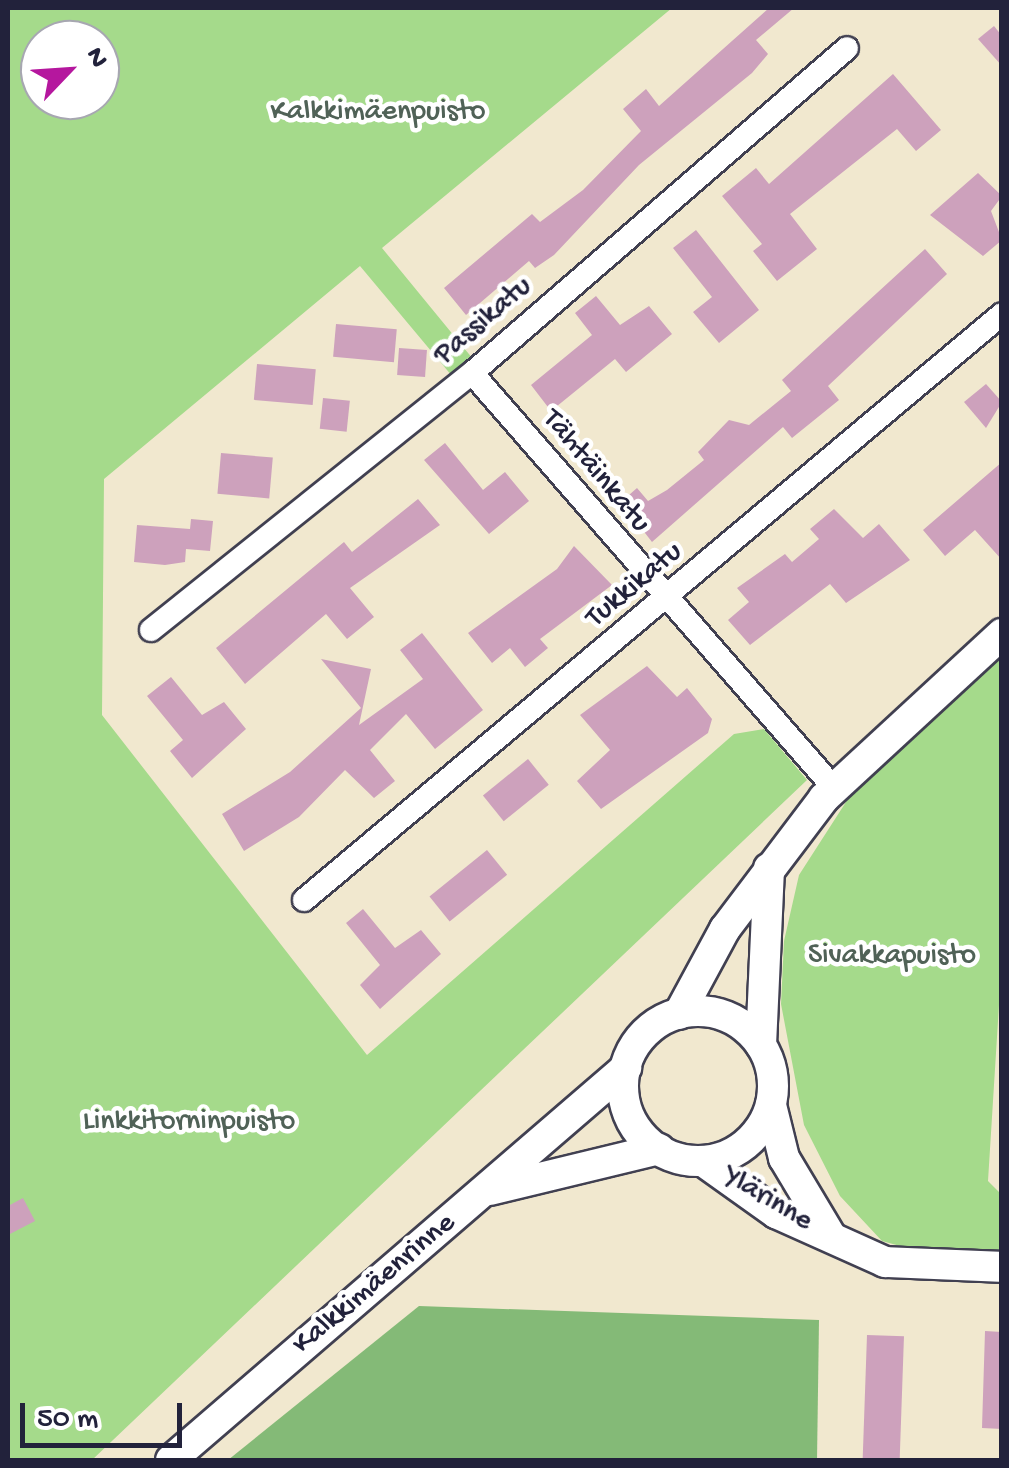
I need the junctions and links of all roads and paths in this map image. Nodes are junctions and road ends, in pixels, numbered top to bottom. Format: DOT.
graph roads {
  1 [pos="847,48"];
  2 [pos="1002,314"];
  3 [pos="472,373"];
  4 [pos="664,601"];
  5 [pos="152,630"];
  6 [pos="1002,634"];
  7 [pos="833,787"];
  8 [pos="769,865"];
  9 [pos="304,900"];
  10 [pos="678,1014"];
  11 [pos="761,1045"];
  12 [pos="626,1068"];
  13 [pos="771,1105"];
  14 [pos="658,1150"];
  15 [pos="703,1161"];
  16 [pos="490,1190"];
  17 [pos="832,1238"];
  18 [pos="1002,1266"];
  19 [pos="172,1460"];
  1 -- 3 [label="street, Passikatu"];
  2 -- 4 [label="street, Tukkikatu"];
  3 -- 4 [label="street, Tähtäinkatu"];
  3 -- 5 [label="street, Passikatu"];
  4 -- 7 [label="street, Tähtäinkatu"];
  4 -- 9 [label="street, Tukkikatu"];
  6 -- 7 [label="street"];
  7 -- 8 [label="street"];
  8 -- 10 [label="street"];
  8 -- 11 [label="street"];
  10 -- 11 [label="street"];
  10 -- 12 [label="street"];
  11 -- 13 [label="street"];
  12 -- 14 [label="street"];
  12 -- 16 [label="street, Kalkkimäenrinne"];
  13 -- 15 [label="street"];
  13 -- 17 [label="street, Ylärinne"];
  14 -- 15 [label="street"];
  14 -- 16 [label="street, Kalkkimäenrinne"];
  15 -- 17 [label="street, Ylärinne"];
  16 -- 19 [label="street, Kalkkimäenrinne"];
  17 -- 18 [label="street, Ylärinne"];
}
